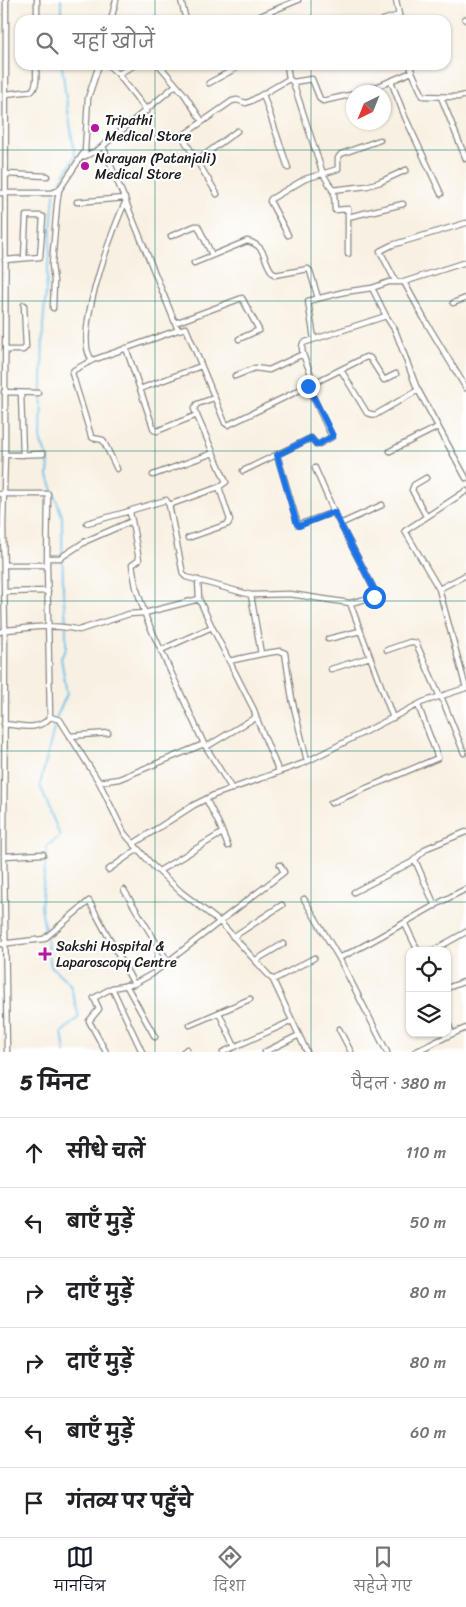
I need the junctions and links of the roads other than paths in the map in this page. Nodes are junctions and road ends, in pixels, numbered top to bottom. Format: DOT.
graph roads {
  1 [pos="6,0"];
  2 [pos="37,0"];
  3 [pos="116,0"];
  4 [pos="181,0"];
  5 [pos="298,0"];
  6 [pos="396,0"];
  7 [pos="37,15"];
  8 [pos="112,15"];
  9 [pos="185,15"];
  10 [pos="264,15"];
  11 [pos="399,15"];
  12 [pos="36,70"];
  13 [pos="97,70"];
  14 [pos="114,70"];
  15 [pos="126,70"];
  16 [pos="163,70"];
  17 [pos="232,70"];
  18 [pos="288,70"];
  19 [pos="228,72"];
  20 [pos="412,72"];
  21 [pos="118,74"];
  22 [pos="291,80"];
  23 [pos="391,81"];
  24 [pos="209,82"];
  25 [pos="176,85"];
  26 [pos="379,85"];
  27 [pos="6,94"];
  28 [pos="263,94"];
  29 [pos="466,95"];
  30 [pos="346,96"];
  31 [pos="441,97"];
  32 [pos="147,111"];
  33 [pos="202,121"];
  34 [pos="236,131"];
  35 [pos="380,140"];
  36 [pos="103,146"];
  37 [pos="82,158"];
  38 [pos="466,159"];
  39 [pos="196,161"];
  40 [pos="288,168"];
  41 [pos="406,170"];
  42 [pos="322,173"];
  43 [pos="6,174"];
  44 [pos="47,176"];
  45 [pos="59,190"];
  46 [pos="332,190"];
  47 [pos="3,193"];
  48 [pos="217,194"];
  49 [pos="441,194"];
  50 [pos="125,199"];
  51 [pos="77,202"];
  52 [pos="403,204"];
  53 [pos="348,217"];
  54 [pos="466,223"];
  55 [pos="288,235"];
  56 [pos="171,236"];
  57 [pos="348,254"];
  58 [pos="212,255"];
  59 [pos="24,258"];
  60 [pos="5,260"];
  61 [pos="466,262"];
  62 [pos="194,263"];
  63 [pos="396,282"];
  64 [pos="404,282"];
  65 [pos="372,288"];
  66 [pos="318,298"];
  67 [pos="466,298"];
  68 [pos="453,303"];
  69 [pos="24,306"];
  70 [pos="53,308"];
  71 [pos="386,316"];
  72 [pos="175,323"];
  73 [pos="178,330"];
  74 [pos="239,339"];
  75 [pos="314,339"];
  76 [pos="126,348"];
  77 [pos="5,350"];
  78 [pos="303,354"];
  79 [pos="93,360"];
  80 [pos="201,366"];
  81 [pos="341,370"];
  82 [pos="396,374"];
  83 [pos="235,376"];
  84 [pos="309,386"];
  85 [pos="466,388"];
  86 [pos="140,389"];
  87 [pos="418,390"];
  88 [pos="4,392"];
  89 [pos="21,393"];
  90 [pos="38,393"];
  91 [pos="214,398"];
  92 [pos="197,415"];
  93 [pos="438,427"];
  94 [pos="390,450"];
  95 [pos="213,453"];
  96 [pos="43,454"];
  97 [pos="5,455"];
  98 [pos="23,455"];
  99 [pos="277,455"];
  100 [pos="117,468"];
  101 [pos="315,468"];
  102 [pos="243,472"];
  103 [pos="154,475"];
  104 [pos="426,478"];
  105 [pos="466,478"];
  106 [pos="219,487"];
  107 [pos="466,490"];
  108 [pos="2,494"];
  109 [pos="169,505"];
  110 [pos="382,505"];
  111 [pos="130,511"];
  112 [pos="334,512"];
  113 [pos="426,516"];
  114 [pos="132,521"];
  115 [pos="87,523"];
  116 [pos="340,524"];
  117 [pos="188,538"];
  118 [pos="47,558"];
  119 [pos="4,565"];
  120 [pos="47,565"];
  121 [pos="466,575"];
  122 [pos="198,580"];
  123 [pos="439,588"];
  124 [pos="48,591"];
  125 [pos="4,592"];
  126 [pos="251,595"];
  127 [pos="199,599"];
  128 [pos="350,603"];
  129 [pos="145,613"];
  130 [pos="48,627"];
  131 [pos="212,628"];
  132 [pos="3,631"];
  133 [pos="360,631"];
  134 [pos="328,639"];
  135 [pos="161,650"];
  136 [pos="386,650"];
  137 [pos="261,654"];
  138 [pos="370,657"];
  139 [pos="229,661"];
  140 [pos="331,669"];
  141 [pos="466,688"];
  142 [pos="440,696"];
  143 [pos="418,705"];
  144 [pos="256,717"];
  145 [pos="52,718"];
  146 [pos="393,718"];
  147 [pos="4,724"];
  148 [pos="108,733"];
  149 [pos="70,736"];
  150 [pos="205,746"];
  151 [pos="464,753"];
  152 [pos="307,761"];
  153 [pos="279,772"];
  154 [pos="99,782"];
  155 [pos="232,789"];
  156 [pos="206,799"];
  157 [pos="331,803"];
  158 [pos="466,832"];
  159 [pos="222,833"];
  160 [pos="133,844"];
  161 [pos="228,846"];
  162 [pos="138,849"];
  163 [pos="43,854"];
  164 [pos="4,856"];
  165 [pos="415,860"];
  166 [pos="280,865"];
  167 [pos="108,870"];
  168 [pos="159,871"];
  169 [pos="124,890"];
  170 [pos="466,890"];
  171 [pos="354,892"];
  172 [pos="304,899"];
  173 [pos="282,905"];
  174 [pos="435,906"];
  175 [pos="220,922"];
  176 [pos="405,924"];
  177 [pos="466,932"];
  178 [pos="233,937"];
  179 [pos="3,943"];
  180 [pos="283,944"];
  181 [pos="416,947"];
  182 [pos="439,947"];
  183 [pos="314,958"];
  184 [pos="339,958"];
  185 [pos="256,960"];
  186 [pos="168,962"];
  187 [pos="273,980"];
  188 [pos="466,981"];
  189 [pos="134,984"];
  190 [pos="126,985"];
  191 [pos="451,987"];
  192 [pos="112,988"];
  193 [pos="250,999"];
  194 [pos="219,1013"];
  195 [pos="292,1021"];
  196 [pos="190,1025"];
  197 [pos="466,1028"];
  198 [pos="339,1029"];
  199 [pos="452,1034"];
  200 [pos="298,1035"];
  201 [pos="155,1037"];
  202 [pos="235,1047"];
  203 [pos="106,1050"];
  204 [pos="7,1052"];
  205 [pos="99,1052"];
  206 [pos="142,1052"];
  207 [pos="223,1052"];
  208 [pos="265,1052"];
  209 [pos="307,1052"];
  210 [pos="351,1052"];
  211 [pos="387,1052"];
  212 [pos="415,1052"];
  1 -- 27 [label="street"];
  2 -- 7 [label="street"];
  3 -- 8 [label="street"];
  4 -- 9 [label="street"];
  5 -- 10 [label="street"];
  6 -- 11 [label="street"];
  12 -- 27 [label="street"];
  13 -- 37 [label="street"];
  14 -- 21 [label="street"];
  15 -- 21 [label="street"];
  16 -- 25 [label="street"];
  17 -- 19 [label="street"];
  18 -- 22 [label="street"];
  19 -- 24 [label="street"];
  20 -- 23 [label="street"];
  20 -- 31 [label="street"];
  21 -- 32 [label="street"];
  22 -- 28 [label="street"];
  22 -- 30 [label="street"];
  22 -- 42 [label="street"];
  23 -- 26 [label="street"];
  23 -- 49 [label="street"];
  25 -- 32 [label="street"];
  25 -- 33 [label="street"];
  27 -- 43 [label="street"];
  28 -- 33 [label="street"];
  28 -- 40 [label="street"];
  29 -- 31 [label="street"];
  31 -- 38 [label="street"];
  32 -- 36 [label="street"];
  33 -- 39 [label="street"];
  34 -- 39 [label="street"];
  35 -- 42 [label="street"];
  36 -- 37 [label="street"];
  36 -- 50 [label="street"];
  37 -- 45 [label="street"];
  39 -- 48 [label="street"];
  41 -- 46 [label="street"];
  42 -- 46 [label="street"];
  42 -- 55 [label="street"];
  43 -- 44 [label="street"];
  43 -- 47 [label="street"];
  45 -- 47 [label="street"];
  45 -- 70 [label="street"];
  46 -- 53 [label="street"];
  47 -- 60 [label="street"];
  50 -- 51 [label="street"];
  50 -- 72 [label="street"];
  50 -- 79 [label="street"];
  52 -- 53 [label="street"];
  53 -- 57 [label="street"];
  54 -- 63 [label="street"];
  56 -- 58 [label="street"];
  58 -- 62 [label="street"];
  58 -- 66 [label="street"];
  59 -- 59 [label="street"];
  59 -- 60 [label="street"];
  60 -- 77 [label="street"];
  61 -- 64 [label="street"];
  63 -- 64 [label="street"];
  63 -- 65 [label="street"];
  64 -- 85 [label="street"];
  65 -- 66 [label="street"];
  65 -- 71 [label="street"];
  66 -- 75 [label="street"];
  67 -- 68 [label="street"];
  69 -- 77 [label="street"];
  71 -- 75 [label="street"];
  71 -- 87 [label="street"];
  72 -- 73 [label="street"];
  72 -- 74 [label="street"];
  73 -- 76 [label="street"];
  73 -- 80 [label="street"];
  75 -- 78 [label="street"];
  76 -- 79 [label="street"];
  76 -- 86 [label="street"];
  77 -- 88 [label="street"];
  78 -- 83 [label="street"];
  78 -- 84 [label="street"];
  79 -- 100 [label="street"];
  80 -- 86 [label="street"];
  80 -- 91 [label="street"];
  81 -- 82 [label="street"];
  81 -- 84 [label="street"];
  81 -- 87 [label="street"];
  84 -- 91 [label="street"];
  84 -- 99 [label="street"];
  86 -- 92 [label="street"];
  87 -- 93 [label="street"];
  88 -- 89 [label="street"];
  88 -- 97 [label="street"];
  89 -- 90 [label="street"];
  89 -- 98 [label="street"];
  91 -- 92 [label="street"];
  92 -- 95 [label="street"];
  93 -- 94 [label="street"];
  93 -- 105 [label="street"];
  95 -- 103 [label="street"];
  95 -- 106 [label="street"];
  96 -- 98 [label="street"];
  97 -- 98 [label="street"];
  97 -- 108 [label="street"];
  99 -- 102 [label="street"];
  99 -- 112 [label="street"];
  101 -- 112 [label="street"];
  104 -- 113 [label="street"];
  106 -- 109 [label="street"];
  106 -- 117 [label="street"];
  107 -- 113 [label="street"];
  108 -- 118 [label="street"];
  108 -- 119 [label="street"];
  109 -- 111 [label="street"];
  109 -- 122 [label="street"];
  110 -- 116 [label="street"];
  111 -- 114 [label="street"];
  111 -- 115 [label="street"];
  112 -- 116 [label="street"];
  113 -- 123 [label="street"];
  114 -- 118 [label="street"];
  114 -- 129 [label="street"];
  116 -- 128 [label="street"];
  118 -- 120 [label="street"];
  119 -- 120 [label="street"];
  119 -- 125 [label="street"];
  120 -- 124 [label="street"];
  121 -- 123 [label="street"];
  122 -- 126 [label="street"];
  122 -- 127 [label="street"];
  123 -- 141 [label="street"];
  124 -- 125 [label="street"];
  124 -- 130 [label="street"];
  125 -- 132 [label="street"];
  126 -- 128 [label="street"];
  126 -- 137 [label="street"];
  127 -- 129 [label="street"];
  127 -- 131 [label="street"];
  128 -- 133 [label="street"];
  129 -- 130 [label="street"];
  129 -- 135 [label="street"];
  130 -- 132 [label="street"];
  130 -- 145 [label="street"];
  131 -- 135 [label="street"];
  131 -- 139 [label="street"];
  132 -- 147 [label="street"];
  133 -- 134 [label="street"];
  133 -- 138 [label="street"];
  135 -- 150 [label="street"];
  136 -- 142 [label="street"];
  137 -- 139 [label="street"];
  137 -- 152 [label="street"];
  138 -- 140 [label="street"];
  138 -- 146 [label="street"];
  139 -- 144 [label="street"];
  141 -- 142 [label="street"];
  142 -- 143 [label="street"];
  142 -- 151 [label="street"];
  143 -- 146 [label="street"];
  143 -- 157 [label="street"];
  144 -- 150 [label="street"];
  144 -- 153 [label="street"];
  145 -- 147 [label="street"];
  145 -- 149 [label="street"];
  146 -- 152 [label="street"];
  147 -- 164 [label="street"];
  148 -- 149 [label="street"];
  149 -- 154 [label="street"];
  150 -- 154 [label="street"];
  150 -- 155 [label="street"];
  152 -- 153 [label="street"];
  153 -- 155 [label="street"];
  154 -- 160 [label="street"];
  155 -- 156 [label="street"];
  156 -- 159 [label="street"];
  156 -- 160 [label="street"];
  158 -- 165 [label="street"];
  159 -- 161 [label="street"];
  159 -- 168 [label="street"];
  160 -- 162 [label="street"];
  162 -- 167 [label="street"];
  162 -- 168 [label="street"];
  163 -- 164 [label="street"];
  164 -- 179 [label="street"];
  165 -- 171 [label="street"];
  165 -- 174 [label="street"];
  166 -- 175 [label="street"];
  168 -- 175 [label="street"];
  169 -- 186 [label="street"];
  170 -- 174 [label="street"];
  172 -- 184 [label="street"];
  173 -- 178 [label="street"];
  174 -- 176 [label="street"];
  175 -- 178 [label="street"];
  175 -- 186 [label="street"];
  176 -- 181 [label="street"];
  176 -- 184 [label="street"];
  177 -- 182 [label="street"];
  178 -- 185 [label="street"];
  179 -- 189 [label="street"];
  179 -- 204 [label="street"];
  180 -- 185 [label="street"];
  183 -- 187 [label="street"];
  184 -- 211 [label="street"];
  185 -- 187 [label="street"];
  186 -- 189 [label="street"];
  187 -- 195 [label="street"];
  188 -- 191 [label="street"];
  189 -- 190 [label="street"];
  190 -- 192 [label="street"];
  190 -- 201 [label="street"];
  192 -- 203 [label="street"];
  192 -- 206 [label="street"];
  193 -- 194 [label="street"];
  194 -- 196 [label="street"];
  194 -- 202 [label="street"];
  195 -- 200 [label="street"];
  195 -- 202 [label="street"];
  197 -- 199 [label="street"];
  198 -- 210 [label="street"];
  199 -- 212 [label="street"];
  200 -- 208 [label="street"];
  200 -- 209 [label="street"];
  202 -- 207 [label="street"];
  203 -- 205 [label="street"];
}
